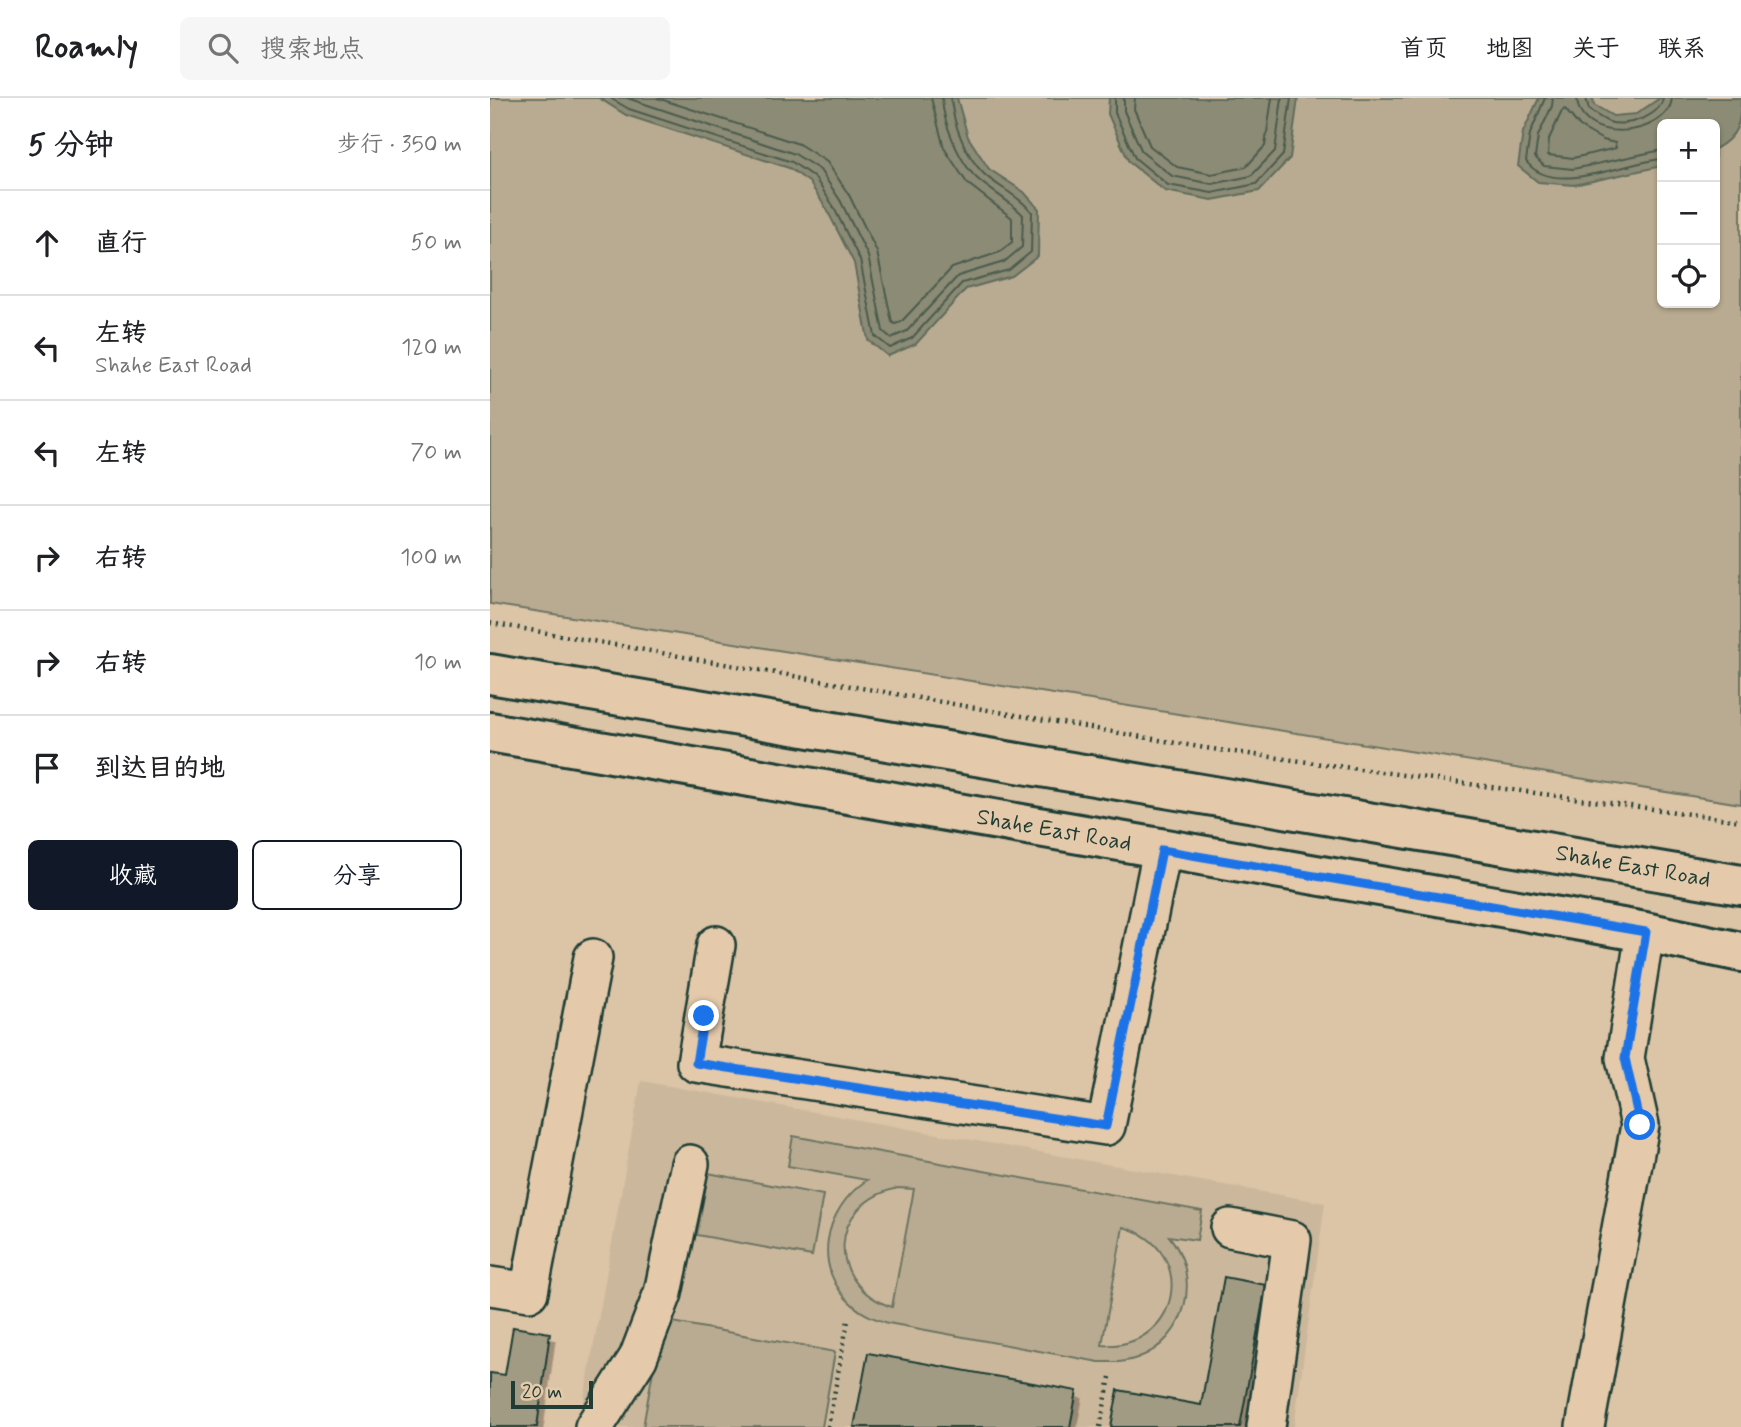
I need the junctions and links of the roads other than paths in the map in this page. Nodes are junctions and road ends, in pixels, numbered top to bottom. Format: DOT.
graph roads {
  1 [pos="490,674"];
  2 [pos="490,732"];
  3 [pos="1162,850"];
  4 [pos="1741,885"];
  5 [pos="1646,932"];
  6 [pos="716,945"];
  7 [pos="1741,952"];
  8 [pos="593,958"];
  9 [pos="690,1164"];
  10 [pos="1230,1228"];
  11 [pos="490,1286"];
  12 [pos="594,1427"];
  13 [pos="1266,1427"];
  14 [pos="1585,1427"];
  1 -- 4 [label="main road, Shahe East Road"];
  2 -- 3 [label="main road, Shahe East Road"];
  3 -- 5 [label="main road, Shahe East Road"];
  3 -- 6 [label="lane"];
  5 -- 7 [label="main road, Shahe East Road"];
  5 -- 14 [label="lane"];
  8 -- 11 [label="lane"];
  9 -- 12 [label="lane"];
  10 -- 13 [label="lane"];
}
